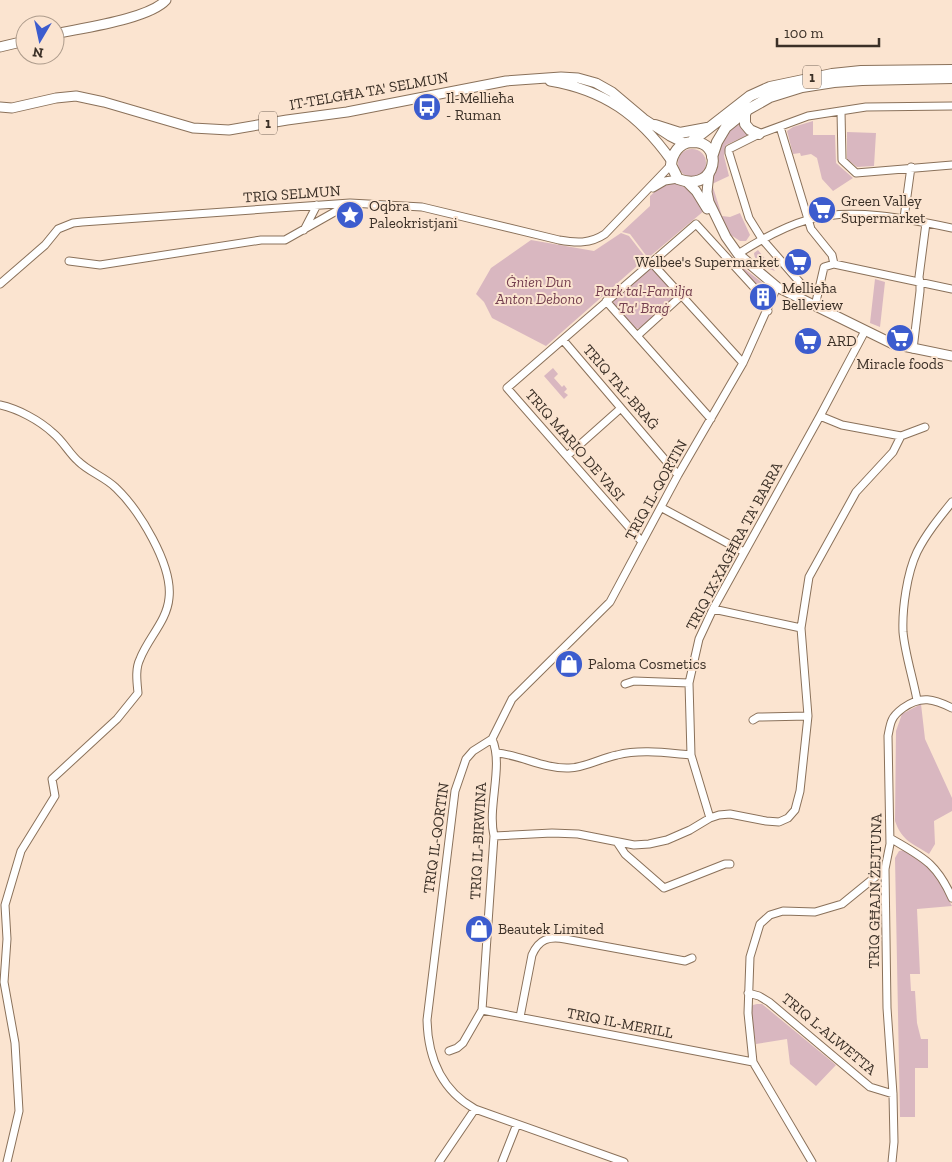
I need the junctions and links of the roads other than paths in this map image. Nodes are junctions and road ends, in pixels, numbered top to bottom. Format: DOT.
graph roads {
  1 [pos="166,0"];
  2 [pos="65,32"];
  3 [pos="15,43"];
  4 [pos="0,47"];
  5 [pos="952,70"];
  6 [pos="952,78"];
  7 [pos="538,79"];
  8 [pos="952,106"];
  9 [pos="0,107"];
  10 [pos="747,110"];
  11 [pos="841,110"];
  12 [pos="654,125"];
  13 [pos="780,127"];
  14 [pos="708,128"];
  15 [pos="758,134"];
  16 [pos="687,142"];
  17 [pos="712,157"];
  18 [pos="671,163"];
  19 [pos="952,165"];
  20 [pos="911,167"];
  21 [pos="709,173"];
  22 [pos="683,181"];
  23 [pos="646,192"];
  24 [pos="350,203"];
  25 [pos="316,205"];
  26 [pos="904,218"];
  27 [pos="807,220"];
  28 [pos="926,223"];
  29 [pos="952,228"];
  30 [pos="304,230"];
  31 [pos="762,239"];
  32 [pos="738,254"];
  33 [pos="69,261"];
  34 [pos="651,262"];
  35 [pos="834,264"];
  36 [pos="920,283"];
  37 [pos="0,284"];
  38 [pos="777,287"];
  39 [pos="952,289"];
  40 [pos="818,292"];
  41 [pos="681,296"];
  42 [pos="606,301"];
  43 [pos="815,306"];
  44 [pos="768,311"];
  45 [pos="865,331"];
  46 [pos="636,336"];
  47 [pos="562,340"];
  48 [pos="913,349"];
  49 [pos="952,356"];
  50 [pos="743,363"];
  51 [pos="0,406"];
  52 [pos="621,408"];
  53 [pos="820,416"];
  54 [pos="711,419"];
  55 [pos="924,427"];
  56 [pos="901,436"];
  57 [pos="567,456"];
  58 [pos="678,474"];
  59 [pos="952,502"];
  60 [pos="662,508"];
  61 [pos="642,542"];
  62 [pos="744,552"];
  63 [pos="713,609"];
  64 [pos="801,628"];
  65 [pos="689,683"];
  66 [pos="624,684"];
  67 [pos="917,700"];
  68 [pos="952,708"];
  69 [pos="808,716"];
  70 [pos="753,720"];
  71 [pos="492,739"];
  72 [pos="497,753"];
  73 [pos="691,754"];
  74 [pos="516,756"];
  75 [pos="710,818"];
  76 [pos="494,836"];
  77 [pos="890,838"];
  78 [pos="617,842"];
  79 [pos="730,864"];
  80 [pos="885,869"];
  81 [pos="952,898"];
  82 [pos="692,958"];
  83 [pos="748,994"];
  84 [pos="482,1010"];
  85 [pos="520,1017"];
  86 [pos="449,1051"];
  87 [pos="753,1062"];
  88 [pos="892,1094"];
  89 [pos="475,1109"];
  90 [pos="517,1124"];
  91 [pos="894,1142"];
  92 [pos="504,1161"];
  93 [pos="619,1161"];
  94 [pos="8,1162"];
  95 [pos="439,1162"];
  96 [pos="812,1162"];
  97 [pos="892,1162"];
  98 [pos="899,1162"];
  1 -- 2 [label="main road"];
  3 -- 4 [label="main road"];
  5 -- 14 [label="highway, 1"];
  6 -- 10 [label="highway, 1"];
  7 -- 9 [label="main road, IT-TELGĦA TA' SELMUN / 1"];
  7 -- 12 [label="main road, IT-TELGĦA TA' SELMUN / 1"];
  7 -- 18 [label="main road, IT-TELGĦA TA' SELMUN / 1"];
  8 -- 11 [label="street"];
  10 -- 15 [label="highway"];
  10 -- 17 [label="highway, 1"];
  11 -- 13 [label="street"];
  11 -- 20 [label="street"];
  12 -- 14 [label="highway"];
  12 -- 16 [label="main road, IT-TELGĦA TA' SELMUN / 1"];
  13 -- 15 [label="street"];
  13 -- 27 [label="street"];
  14 -- 16 [label="highway, 1"];
  15 -- 31 [label="street"];
  16 -- 17 [label="highway, 1"];
  16 -- 18 [label="highway, 1"];
  17 -- 21 [label="highway, 1"];
  18 -- 22 [label="highway, 1"];
  18 -- 23 [label="street, TRIQ SELMUN"];
  19 -- 20 [label="street"];
  20 -- 26 [label="street"];
  21 -- 22 [label="highway"];
  21 -- 32 [label="main road"];
  22 -- 23 [label="street, TRIQ SELMUN"];
  22 -- 32 [label="main road"];
  23 -- 24 [label="street, TRIQ SELMUN"];
  24 -- 25 [label="street, TRIQ SELMUN"];
  24 -- 30 [label="street"];
  25 -- 30 [label="street"];
  25 -- 37 [label="street, TRIQ SELMUN"];
  26 -- 27 [label="street"];
  26 -- 28 [label="street"];
  27 -- 31 [label="street"];
  27 -- 35 [label="street"];
  28 -- 29 [label="street"];
  28 -- 36 [label="street"];
  30 -- 33 [label="street"];
  31 -- 32 [label="street"];
  31 -- 40 [label="street"];
  32 -- 38 [label="main road"];
  34 -- 41 [label="street"];
  34 -- 42 [label="street"];
  34 -- 44 [label="street"];
  35 -- 36 [label="street"];
  35 -- 40 [label="street"];
  36 -- 39 [label="street"];
  36 -- 48 [label="street"];
  38 -- 43 [label="main road"];
  38 -- 44 [label="street, TRIQ IL-QORTIN"];
  40 -- 43 [label="street"];
  41 -- 46 [label="street"];
  41 -- 50 [label="street"];
  42 -- 46 [label="street"];
  42 -- 47 [label="street"];
  43 -- 45 [label="main road"];
  44 -- 50 [label="street, TRIQ IL-QORTIN"];
  45 -- 48 [label="main road"];
  45 -- 53 [label="street, TRIQ IX-XAGĦRA TA' BARRA"];
  46 -- 54 [label="street"];
  47 -- 52 [label="street, TRIQ TAL-BRAĠ"];
  47 -- 57 [label="street, TRIQ MARIO DE VASI"];
  48 -- 49 [label="main road"];
  50 -- 54 [label="street, TRIQ IL-QORTIN"];
  51 -- 94 [label="street"];
  52 -- 57 [label="street"];
  52 -- 58 [label="street, TRIQ TAL-BRAĠ"];
  53 -- 56 [label="street"];
  53 -- 62 [label="street, TRIQ IX-XAGĦRA TA' BARRA"];
  54 -- 58 [label="street, TRIQ IL-QORTIN"];
  55 -- 56 [label="street"];
  56 -- 64 [label="street"];
  57 -- 61 [label="street, TRIQ MARIO DE VASI"];
  58 -- 60 [label="street, TRIQ IL-QORTIN"];
  59 -- 67 [label="street"];
  60 -- 61 [label="street, TRIQ IL-QORTIN"];
  60 -- 62 [label="street"];
  61 -- 71 [label="street, TRIQ IL-QORTIN"];
  62 -- 63 [label="street, TRIQ IX-XAGĦRA TA' BARRA"];
  63 -- 64 [label="street"];
  63 -- 65 [label="street, TRIQ IX-XAGĦRA TA' BARRA"];
  64 -- 69 [label="street"];
  65 -- 66 [label="street"];
  65 -- 73 [label="street, TRIQ IX-XAGĦRA TA' BARRA"];
  67 -- 68 [label="street"];
  67 -- 77 [label="street, TRIQ GĦAJN ŻEJTUNA"];
  69 -- 70 [label="street"];
  69 -- 75 [label="street"];
  71 -- 72 [label="street, TRIQ IL-BIRWINA"];
  71 -- 74 [label="street"];
  71 -- 89 [label="street, TRIQ IL-QORTIN"];
  72 -- 74 [label="street"];
  72 -- 76 [label="street, TRIQ IL-BIRWINA"];
  73 -- 74 [label="street"];
  73 -- 75 [label="street, TRIQ IX-XAGĦRA TA' BARRA"];
  75 -- 78 [label="street"];
  76 -- 78 [label="street"];
  76 -- 84 [label="street, TRIQ IL-BIRWINA"];
  77 -- 80 [label="street, TRIQ GĦAJN ŻEJTUNA"];
  77 -- 81 [label="street"];
  78 -- 79 [label="street"];
  80 -- 83 [label="street"];
  80 -- 88 [label="street, TRIQ GĦAJN ŻEJTUNA"];
  82 -- 85 [label="street"];
  83 -- 87 [label="street"];
  83 -- 88 [label="street, TRIQ L-ALWETTA"];
  84 -- 85 [label="street, TRIQ IL-MERILL"];
  84 -- 86 [label="street, TRIQ IL-BIRWINA"];
  85 -- 87 [label="street, TRIQ IL-MERILL"];
  87 -- 96 [label="street"];
  88 -- 91 [label="street, TRIQ GĦAJN ŻEJTUNA"];
  89 -- 90 [label="street, TRIQ IL-QORTIN"];
  89 -- 95 [label="street"];
  90 -- 92 [label="street"];
  90 -- 93 [label="street, TRIQ IL-QORTIN"];
  91 -- 97 [label="street, TRIQ GĦAJN ŻEJTUNA"];
  91 -- 98 [label="street"];
}
